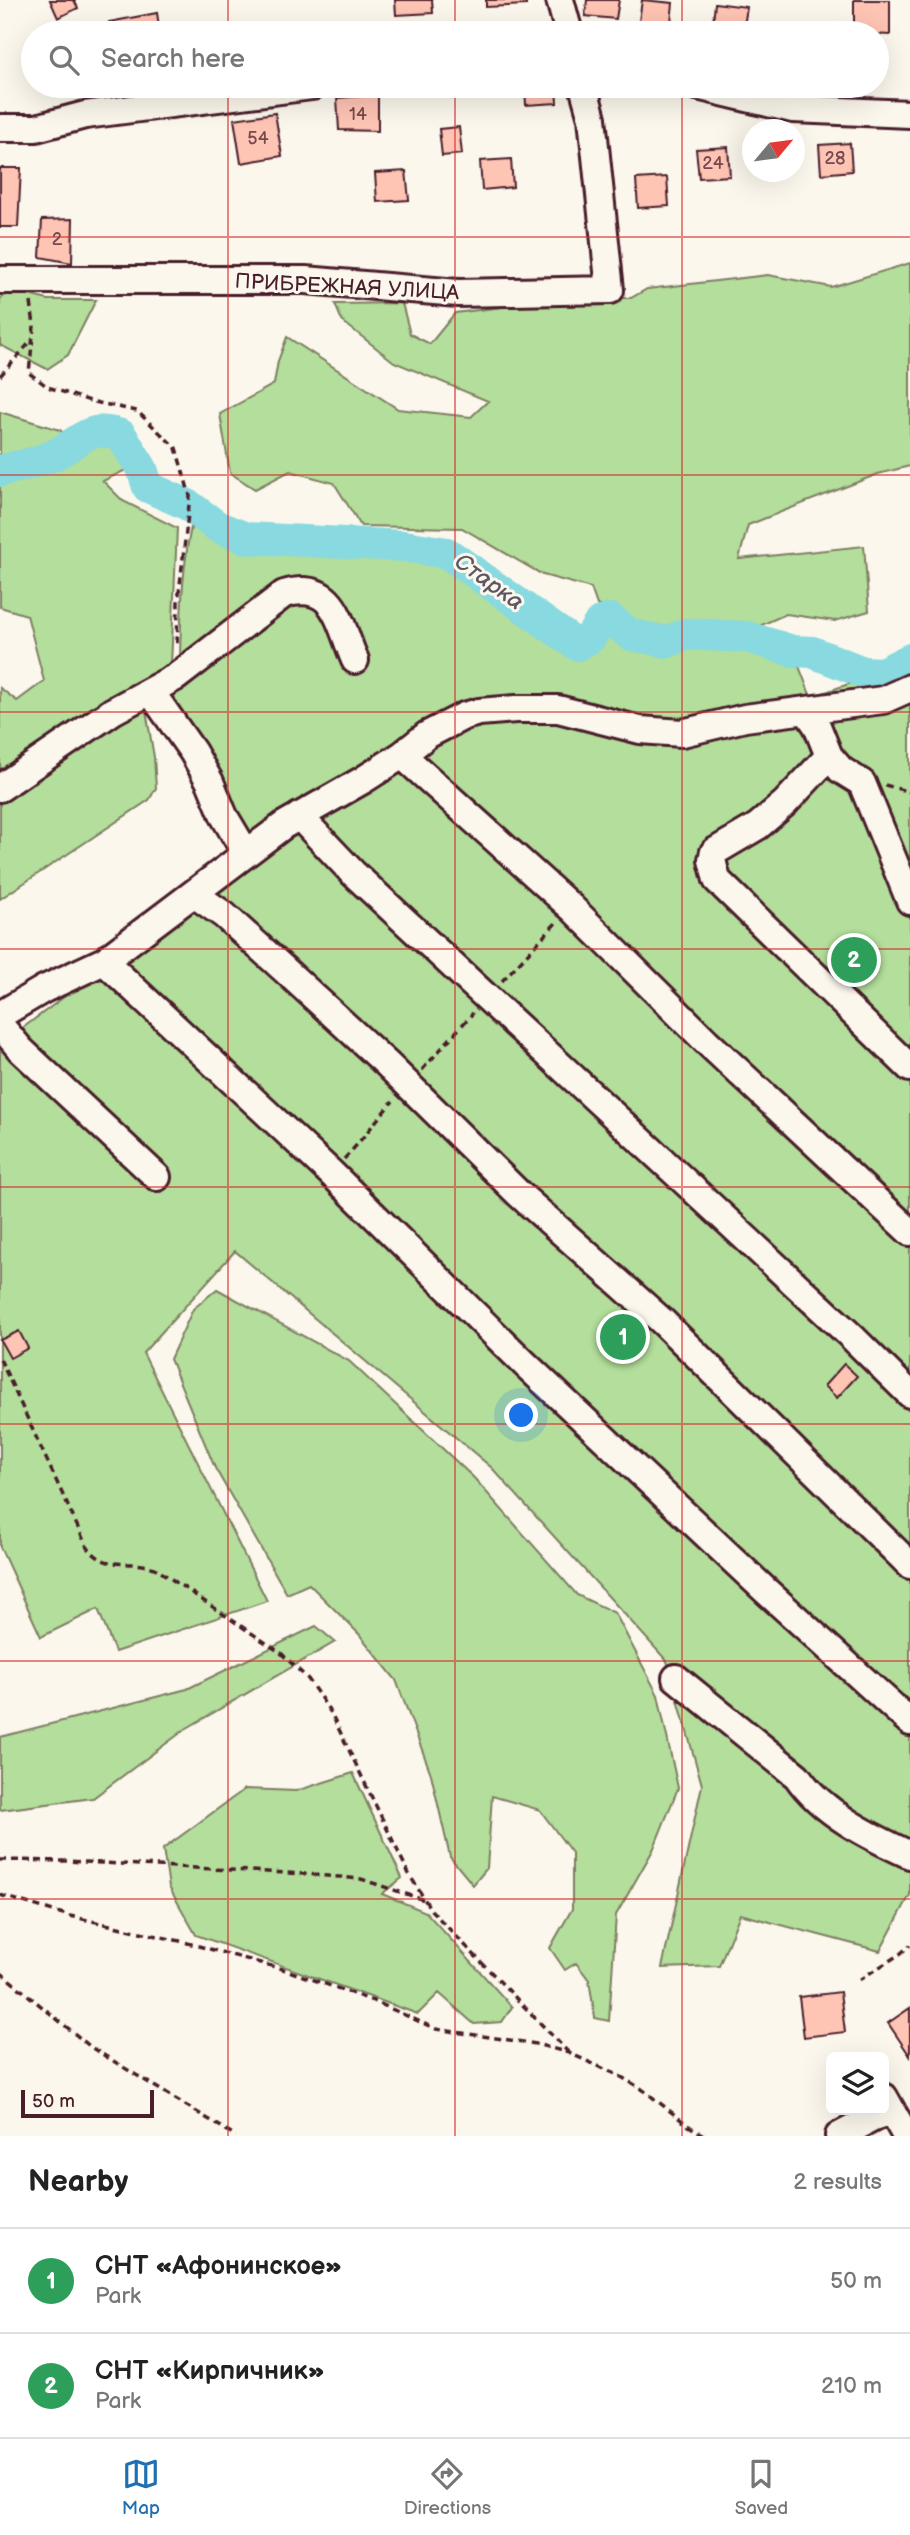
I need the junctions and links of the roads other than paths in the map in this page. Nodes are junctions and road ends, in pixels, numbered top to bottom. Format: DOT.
graph roads {
  1 [pos="560,0"];
  2 [pos="566,21"];
  3 [pos="209,98"];
  4 [pos="586,98"];
  5 [pos="749,98"];
  6 [pos="910,114"];
  7 [pos="0,128"];
  8 [pos="0,280"];
  9 [pos="355,660"];
  10 [pos="910,688"];
  11 [pos="151,692"];
  12 [pos="806,710"];
  13 [pos="402,755"];
  14 [pos="829,756"];
  15 [pos="0,788"];
  16 [pos="299,816"];
  17 [pos="246,853"];
  18 [pos="194,894"];
  19 [pos="910,901"];
  20 [pos="104,961"];
  21 [pos="0,1015"];
  22 [pos="0,1024"];
  23 [pos="910,1068"];
  24 [pos="157,1177"];
  25 [pos="910,1232"];
  26 [pos="910,1394"];
  27 [pos="910,1565"];
  28 [pos="676,1678"];
  29 [pos="910,1722"];
  30 [pos="910,1855"];
  31 [pos="889,2106"];
  32 [pos="870,2115"];
  33 [pos="839,2136"];
  34 [pos="906,2136"];
  1 -- 2 [label="street"];
  3 -- 7 [label="street"];
  4 -- 8 [label="street, ПРИБРЕЖНАЯ УЛИЦА"];
  5 -- 6 [label="street"];
  9 -- 11 [label="street"];
  10 -- 12 [label="street"];
  11 -- 15 [label="street"];
  11 -- 17 [label="street"];
  12 -- 13 [label="street"];
  12 -- 14 [label="street"];
  13 -- 16 [label="street"];
  13 -- 25 [label="street"];
  14 -- 19 [label="street"];
  14 -- 23 [label="street"];
  16 -- 17 [label="street"];
  16 -- 26 [label="street"];
  17 -- 18 [label="street"];
  18 -- 20 [label="street"];
  18 -- 27 [label="street"];
  20 -- 21 [label="street"];
  20 -- 29 [label="street"];
  22 -- 24 [label="street"];
  28 -- 30 [label="street"];
  31 -- 34 [label="street"];
  32 -- 33 [label="street"];
}
